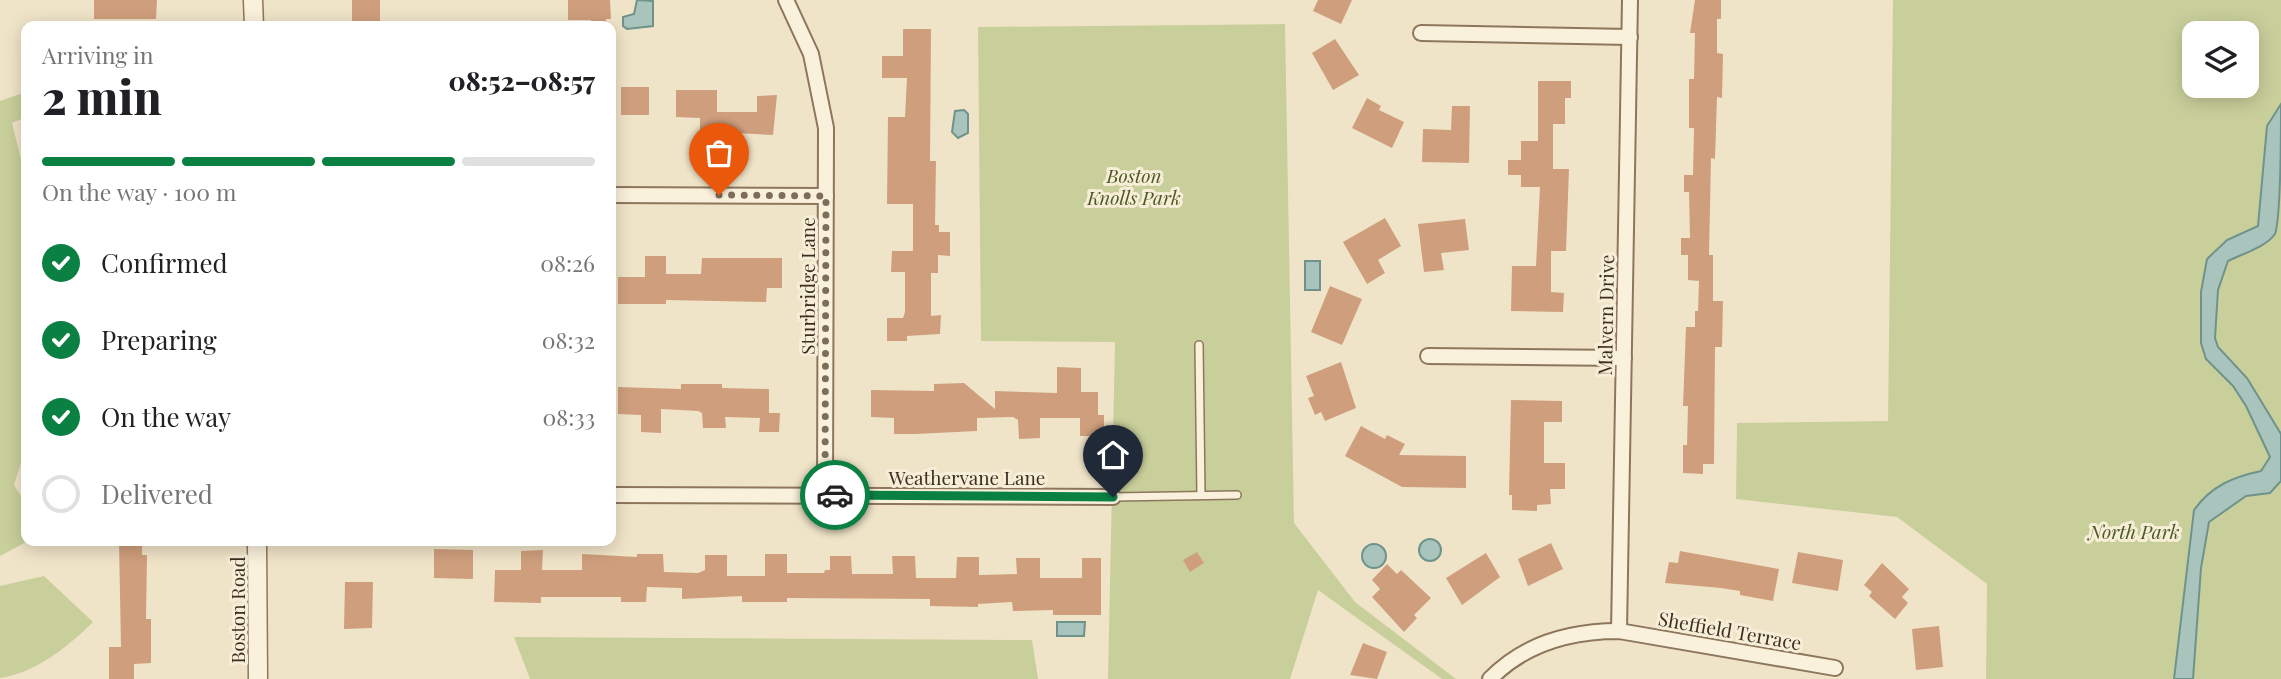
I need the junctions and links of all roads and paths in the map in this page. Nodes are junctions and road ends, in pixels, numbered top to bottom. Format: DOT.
graph roads {
  1 [pos="253,0"];
  2 [pos="786,0"];
  3 [pos="1630,0"];
  4 [pos="254,21"];
  5 [pos="1421,33"];
  6 [pos="1630,37"];
  7 [pos="616,195"];
  8 [pos="826,196"];
  9 [pos="1199,345"];
  10 [pos="1428,356"];
  11 [pos="1624,358"];
  12 [pos="616,495"];
  13 [pos="825,495"];
  14 [pos="1201,495"];
  15 [pos="1237,495"];
  16 [pos="1113,497"];
  17 [pos="257,546"];
  18 [pos="1619,631"];
  19 [pos="1835,668"];
  20 [pos="258,679"];
  21 [pos="1490,679"];
  1 -- 4 [label="street"];
  2 -- 8 [label="street, Sturbridge Lane"];
  3 -- 6 [label="street, Malvern Drive"];
  5 -- 6 [label="street"];
  6 -- 11 [label="street, Malvern Drive"];
  7 -- 8 [label="street"];
  8 -- 13 [label="street, Sturbridge Lane"];
  9 -- 14 [label="lane"];
  10 -- 11 [label="street"];
  11 -- 18 [label="street, Malvern Drive"];
  12 -- 13 [label="street, Weathervane Lane"];
  13 -- 16 [label="street, Weathervane Lane"];
  14 -- 15 [label="lane"];
  14 -- 16 [label="lane"];
  17 -- 20 [label="street, Boston Road"];
  18 -- 19 [label="street, Sheffield Terrace"];
  18 -- 21 [label="street, Sheffield Terrace"];
}
